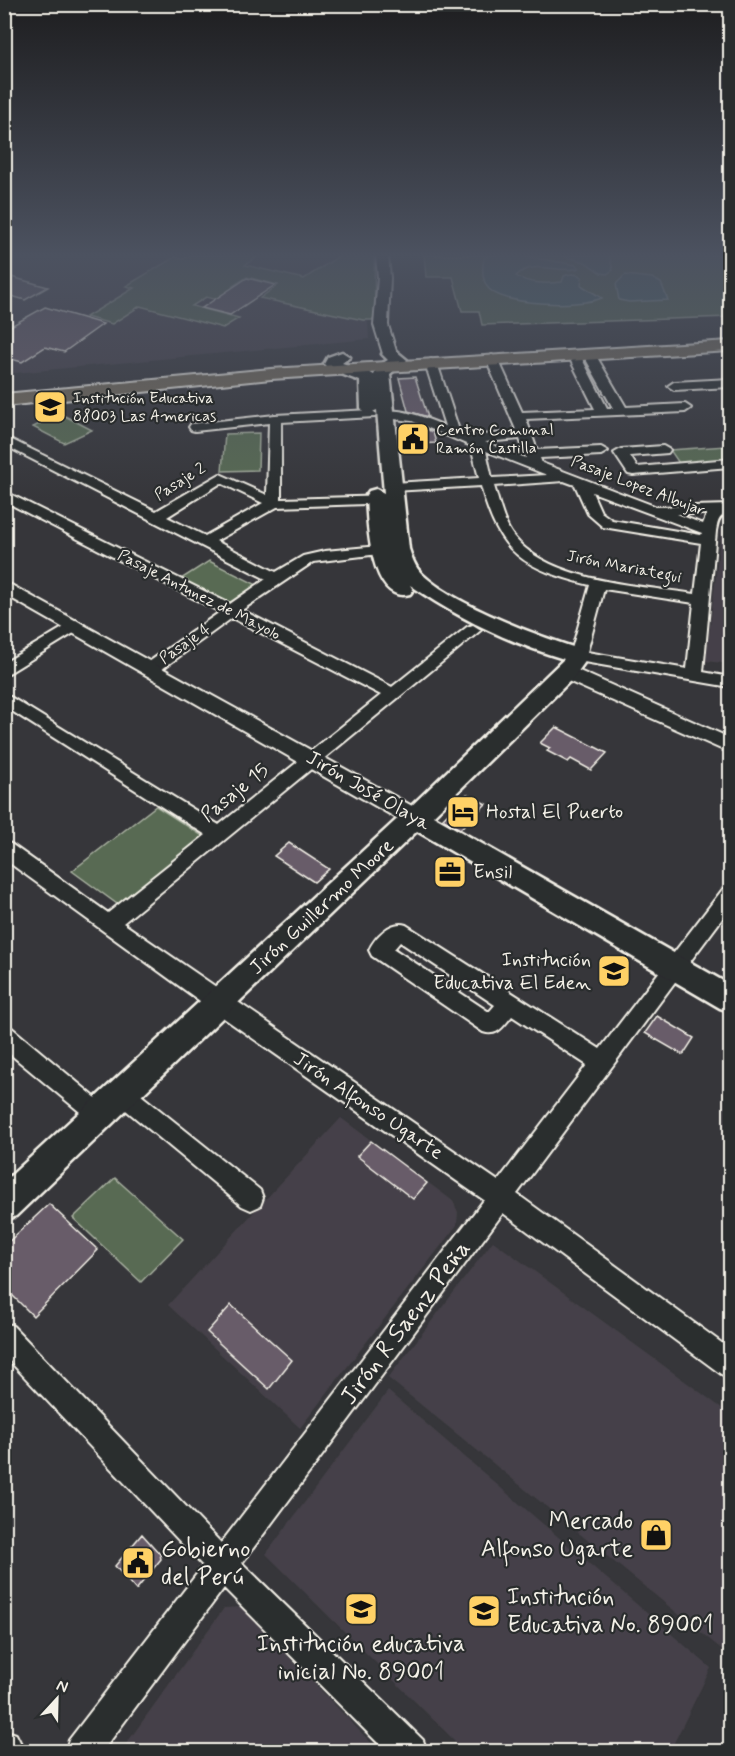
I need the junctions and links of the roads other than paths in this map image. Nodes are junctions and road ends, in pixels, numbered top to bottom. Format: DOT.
graph roads {
  1 [pos="386,337"];
  2 [pos="730,337"];
  3 [pos="730,346"];
  4 [pos="582,355"];
  5 [pos="395,358"];
  6 [pos="498,359"];
  7 [pos="342,363"];
  8 [pos="431,363"];
  9 [pos="515,377"];
  10 [pos="730,383"];
  11 [pos="674,386"];
  12 [pos="4,387"];
  13 [pos="4,400"];
  14 [pos="685,408"];
  15 [pos="602,410"];
  16 [pos="621,410"];
  17 [pos="378,414"];
  18 [pos="449,416"];
  19 [pos="518,416"];
  20 [pos="415,418"];
  21 [pos="275,419"];
  22 [pos="195,427"];
  23 [pos="454,435"];
  24 [pos="525,435"];
  25 [pos="4,440"];
  26 [pos="473,442"];
  27 [pos="663,450"];
  28 [pos="601,451"];
  29 [pos="534,460"];
  30 [pos="730,463"];
  31 [pos="575,480"];
  32 [pos="487,483"];
  33 [pos="4,495"];
  34 [pos="388,496"];
  35 [pos="274,503"];
  36 [pos="725,509"];
  37 [pos="652,510"];
  38 [pos="158,516"];
  39 [pos="709,535"];
  40 [pos="206,541"];
  41 [pos="379,550"];
  42 [pos="277,578"];
  43 [pos="598,583"];
  44 [pos="5,588"];
  45 [pos="701,599"];
  46 [pos="230,612"];
  47 [pos="76,625"];
  48 [pos="473,630"];
  49 [pos="572,664"];
  50 [pos="152,668"];
  51 [pos="4,671"];
  52 [pos="694,676"];
  53 [pos="730,682"];
  54 [pos="393,694"];
  55 [pos="4,698"];
  56 [pos="730,746"];
  57 [pos="312,759"];
  58 [pos="415,818"];
  59 [pos="219,834"];
  60 [pos="4,849"];
  61 [pos="730,894"];
  62 [pos="108,924"];
  63 [pos="674,967"];
  64 [pos="730,999"];
  65 [pos="219,1003"];
  66 [pos="510,1003"];
  67 [pos="4,1035"];
  68 [pos="602,1062"];
  69 [pos="123,1094"];
  70 [pos="100,1115"];
  71 [pos="251,1198"];
  72 [pos="502,1198"];
  73 [pos="4,1204"];
  74 [pos="4,1335"];
  75 [pos="730,1365"];
  76 [pos="222,1565"];
  77 [pos="4,1746"];
  78 [pos="9,1752"];
  79 [pos="81,1752"];
  80 [pos="411,1752"];
  1 -- 5 [label="street"];
  2 -- 5 [label="main road"];
  3 -- 4 [label="main road"];
  4 -- 6 [label="main road"];
  4 -- 15 [label="street"];
  4 -- 16 [label="street"];
  5 -- 7 [label="main road"];
  5 -- 8 [label="main road"];
  5 -- 17 [label="main road"];
  6 -- 8 [label="main road"];
  6 -- 9 [label="street"];
  6 -- 19 [label="street"];
  7 -- 12 [label="main road"];
  7 -- 13 [label="main road"];
  7 -- 17 [label="main road"];
  8 -- 18 [label="street"];
  10 -- 11 [label="street"];
  14 -- 16 [label="street"];
  15 -- 16 [label="street"];
  15 -- 19 [label="street"];
  17 -- 20 [label="street, Pasaje Lopez Albujar"];
  17 -- 21 [label="street, Pasaje Lopez Albujar"];
  17 -- 34 [label="main road"];
  18 -- 20 [label="street"];
  18 -- 23 [label="street"];
  19 -- 24 [label="street"];
  20 -- 23 [label="street, Pasaje Lopez Albujar"];
  21 -- 22 [label="street, Pasaje Lopez Albujar"];
  21 -- 35 [label="street"];
  23 -- 26 [label="street, Pasaje Lopez Albujar"];
  24 -- 26 [label="street"];
  24 -- 29 [label="street"];
  25 -- 38 [label="street"];
  26 -- 29 [label="street, Pasaje Lopez Albujar"];
  26 -- 32 [label="street, Jirón Mariategui"];
  27 -- 30 [label="street"];
  28 -- 29 [label="street"];
  29 -- 31 [label="street, Pasaje Lopez Albujar"];
  31 -- 32 [label="street"];
  31 -- 37 [label="street, Pasaje Lopez Albujar"];
  31 -- 39 [label="street"];
  32 -- 34 [label="street"];
  32 -- 43 [label="street, Jirón Mariategui"];
  33 -- 46 [label="street, Pasaje Antunez de Mayolo"];
  34 -- 35 [label="street"];
  34 -- 41 [label="main road"];
  34 -- 49 [label="main road"];
  35 -- 38 [label="street, Pasaje 2"];
  35 -- 40 [label="street"];
  36 -- 37 [label="street"];
  36 -- 39 [label="street"];
  37 -- 39 [label="street, Pasaje Lopez Albujar"];
  38 -- 40 [label="street"];
  39 -- 45 [label="street"];
  40 -- 42 [label="street"];
  41 -- 42 [label="street, Pasaje 4"];
  41 -- 48 [label="main road"];
  42 -- 46 [label="street, Pasaje 4"];
  43 -- 45 [label="street, Jirón Mariategui"];
  43 -- 49 [label="street"];
  44 -- 47 [label="street, Jirón José Olaya"];
  45 -- 52 [label="street"];
  46 -- 50 [label="street, Pasaje 4"];
  46 -- 54 [label="street, Pasaje Antunez de Mayolo"];
  47 -- 50 [label="street, Jirón José Olaya"];
  47 -- 51 [label="street"];
  48 -- 49 [label="main road"];
  48 -- 54 [label="street, Pasaje 15"];
  49 -- 52 [label="street"];
  49 -- 56 [label="street"];
  49 -- 58 [label="main road, Jirón Guillermo Moore"];
  50 -- 57 [label="street, Jirón José Olaya"];
  52 -- 53 [label="street"];
  54 -- 57 [label="street, Pasaje 15"];
  55 -- 59 [label="street"];
  57 -- 58 [label="street, Jirón José Olaya"];
  57 -- 59 [label="street, Pasaje 15"];
  58 -- 63 [label="main road, Jirón José Olaya"];
  58 -- 65 [label="main road, Jirón Guillermo Moore"];
  59 -- 62 [label="street, Pasaje 15"];
  60 -- 62 [label="street, Jirón Alfonso Ugarte"];
  61 -- 63 [label="street, Jirón R Saenz Peña"];
  62 -- 65 [label="street, Jirón Alfonso Ugarte"];
  63 -- 64 [label="main road, Jirón José Olaya"];
  63 -- 68 [label="street, Jirón R Saenz Peña"];
  65 -- 69 [label="main road, Jirón Guillermo Moore"];
  65 -- 72 [label="street, Jirón Alfonso Ugarte"];
  66 -- 66 [label="street"];
  66 -- 68 [label="street"];
  67 -- 70 [label="street"];
  68 -- 72 [label="street, Jirón R Saenz Peña"];
  69 -- 70 [label="main road, Jirón Guillermo Moore"];
  69 -- 71 [label="street"];
  70 -- 73 [label="main road, Jirón Guillermo Moore"];
  72 -- 75 [label="street, Jirón Alfonso Ugarte"];
  72 -- 76 [label="street, Jirón R Saenz Peña"];
  74 -- 76 [label="street"];
  76 -- 79 [label="street, Jirón R Saenz Peña"];
  76 -- 80 [label="street"];
  77 -- 78 [label="street"];
}
